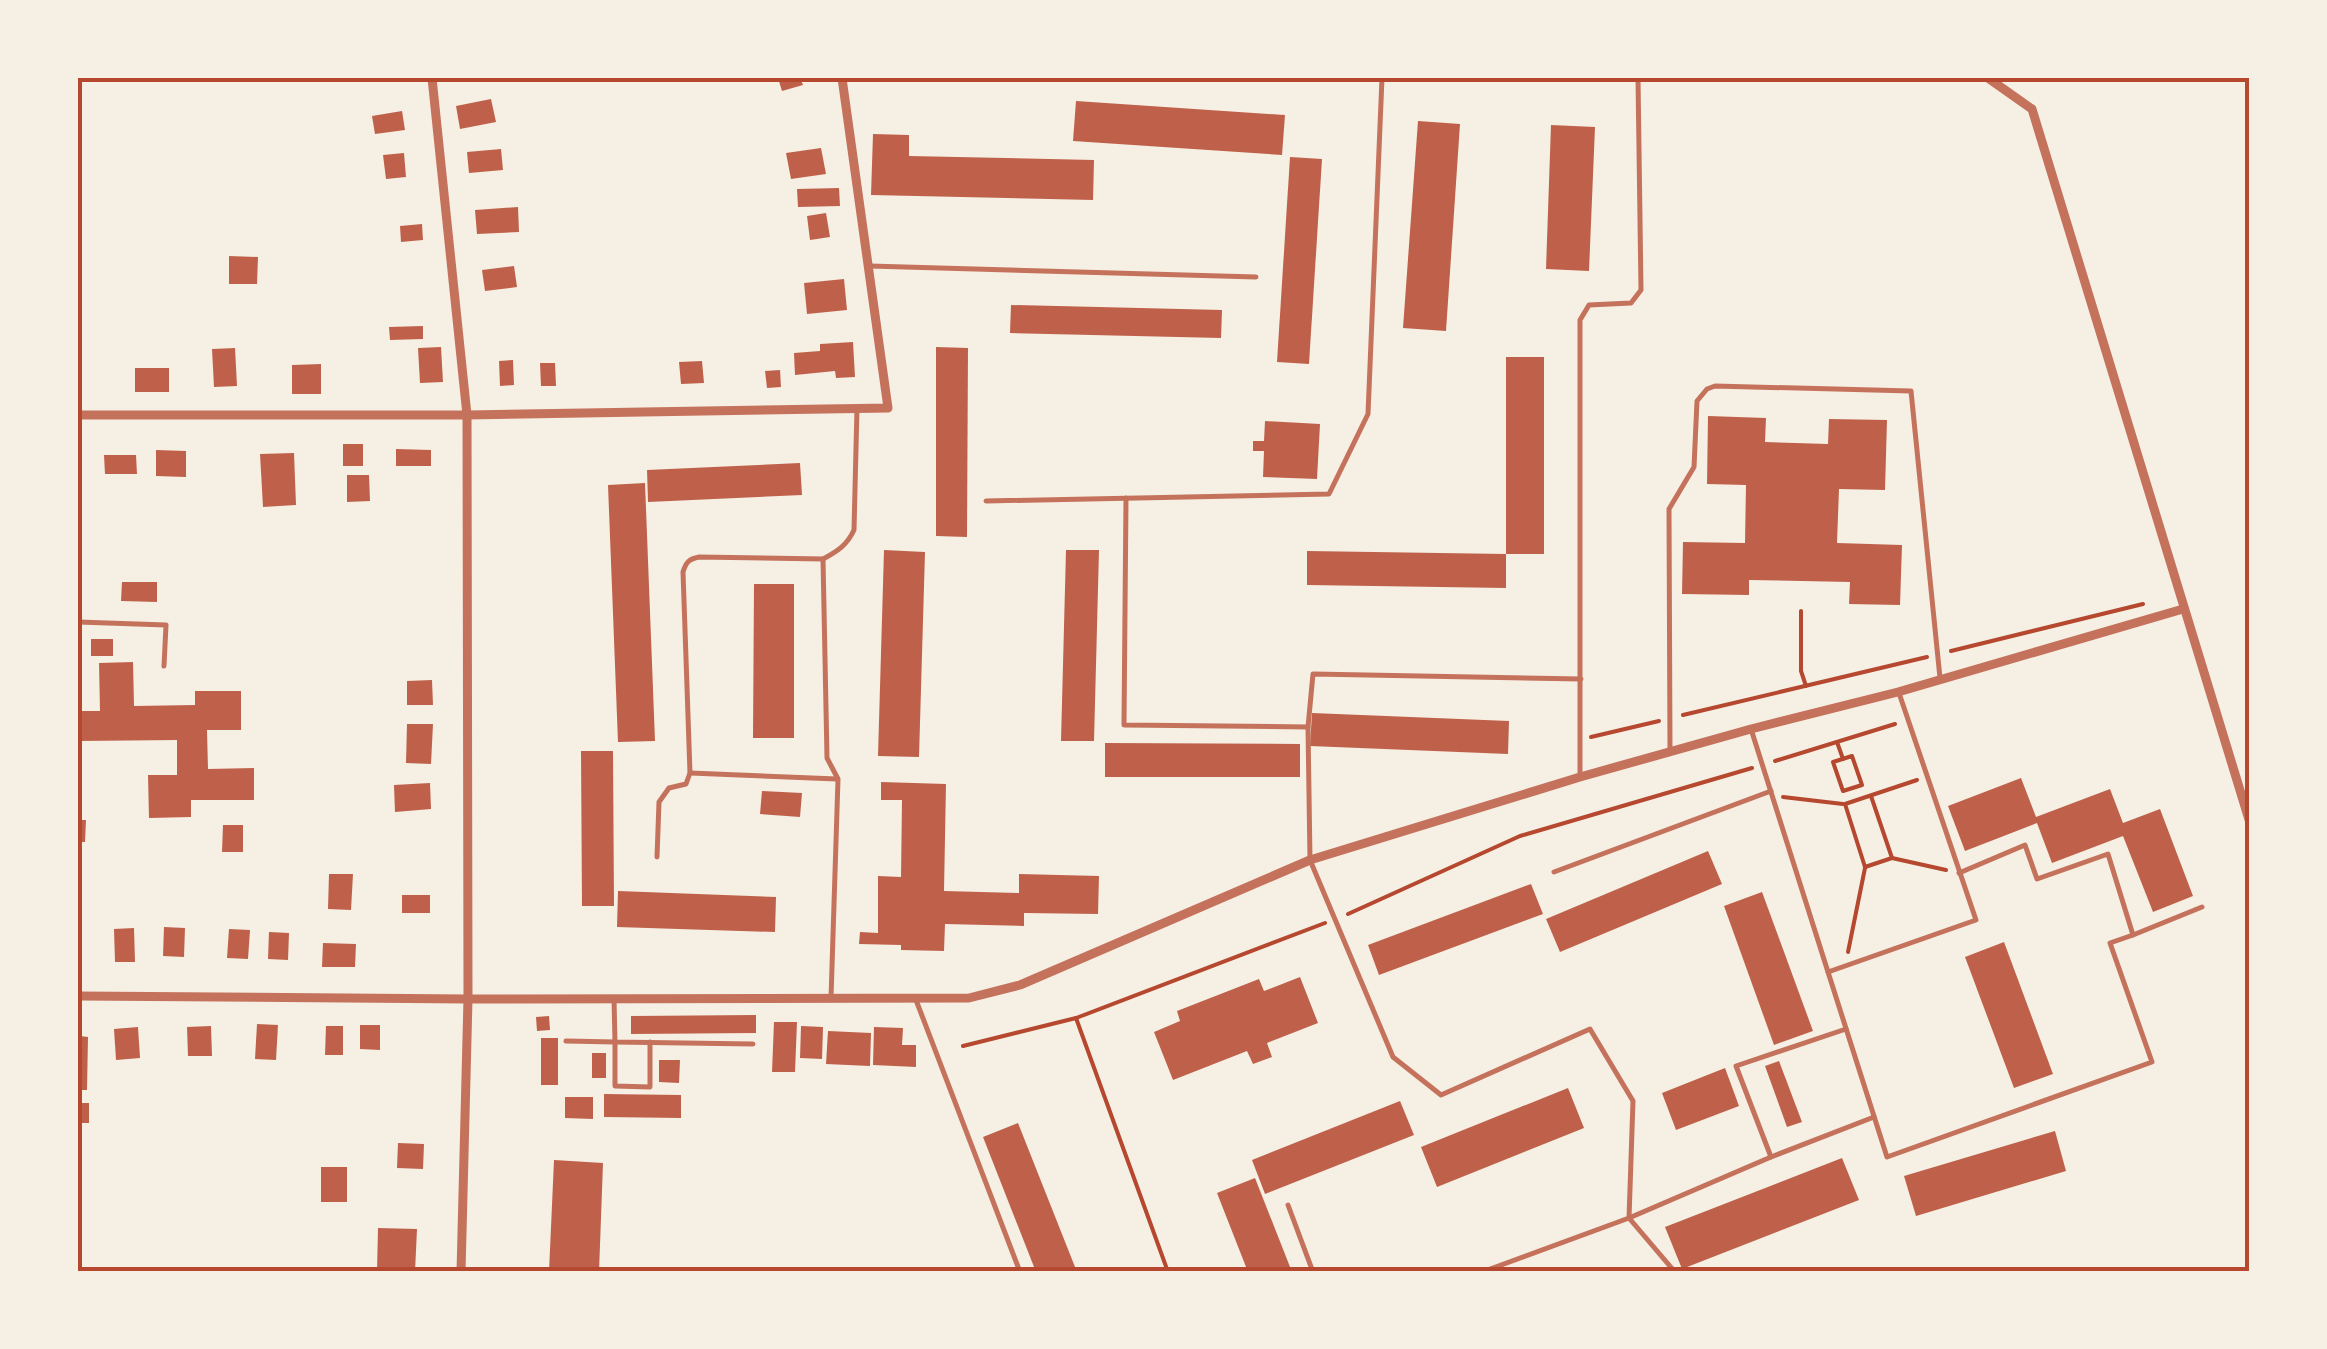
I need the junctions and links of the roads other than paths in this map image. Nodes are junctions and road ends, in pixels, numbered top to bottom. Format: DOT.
graph roads {
  1 [pos="432,78"];
  2 [pos="842,78"];
  3 [pos="1382,78"];
  4 [pos="1638,78"];
  5 [pos="1988,78"];
  6 [pos="867,266"];
  7 [pos="1256,277"];
  8 [pos="858,408"];
  9 [pos="78,414"];
  10 [pos="467,414"];
  11 [pos="1126,498"];
  12 [pos="986,500"];
  13 [pos="823,560"];
  14 [pos="2183,608"];
  15 [pos="78,622"];
  16 [pos="164,666"];
  17 [pos="1581,679"];
  18 [pos="1940,679"];
  19 [pos="1898,692"];
  20 [pos="1308,727"];
  21 [pos="1751,728"];
  22 [pos="1670,752"];
  23 [pos="690,774"];
  24 [pos="1580,777"];
  25 [pos="838,779"];
  26 [pos="1772,793"];
  27 [pos="2250,822"];
  28 [pos="658,857"];
  29 [pos="1310,860"];
  30 [pos="1554,872"];
  31 [pos="1959,873"];
  32 [pos="2202,907"];
  33 [pos="2133,934"];
  34 [pos="1828,972"];
  35 [pos="78,996"];
  36 [pos="831,998"];
  37 [pos="468,999"];
  38 [pos="614,999"];
  39 [pos="916,1000"];
  40 [pos="1846,1029"];
  41 [pos="566,1041"];
  42 [pos="616,1042"];
  43 [pos="650,1042"];
  44 [pos="753,1044"];
  45 [pos="1874,1118"];
  46 [pos="1771,1158"];
  47 [pos="1288,1205"];
  48 [pos="1629,1218"];
  49 [pos="461,1272"];
  50 [pos="1020,1272"];
  51 [pos="1313,1272"];
  52 [pos="1482,1272"];
  53 [pos="1675,1272"];
  1 -- 10 [label="street"];
  2 -- 6 [label="street"];
  3 -- 11 [label="lane"];
  4 -- 17 [label="lane"];
  5 -- 14 [label="street"];
  6 -- 7 [label="lane"];
  6 -- 8 [label="street"];
  8 -- 10 [label="street"];
  8 -- 13 [label="lane"];
  9 -- 10 [label="street"];
  10 -- 37 [label="street"];
  11 -- 12 [label="lane"];
  11 -- 20 [label="lane"];
  13 -- 23 [label="lane"];
  13 -- 25 [label="lane"];
  14 -- 18 [label="street"];
  14 -- 27 [label="street"];
  15 -- 16 [label="lane"];
  17 -- 20 [label="lane"];
  17 -- 24 [label="lane"];
  18 -- 19 [label="street"];
  18 -- 22 [label="lane"];
  19 -- 21 [label="street"];
  19 -- 31 [label="lane"];
  20 -- 29 [label="lane"];
  21 -- 22 [label="street"];
  21 -- 26 [label="lane"];
  22 -- 24 [label="street"];
  23 -- 25 [label="lane"];
  23 -- 28 [label="lane"];
  24 -- 29 [label="street"];
  25 -- 36 [label="lane"];
  26 -- 30 [label="lane"];
  26 -- 34 [label="lane"];
  29 -- 39 [label="street"];
  29 -- 48 [label="lane"];
  31 -- 33 [label="lane"];
  31 -- 34 [label="lane"];
  32 -- 33 [label="lane"];
  33 -- 45 [label="lane"];
  34 -- 40 [label="lane"];
  35 -- 37 [label="street"];
  36 -- 38 [label="street"];
  36 -- 39 [label="street"];
  37 -- 38 [label="street"];
  37 -- 49 [label="street"];
  38 -- 42 [label="lane"];
  39 -- 50 [label="lane"];
  40 -- 45 [label="lane"];
  40 -- 46 [label="lane"];
  41 -- 42 [label="lane"];
  42 -- 43 [label="lane"];
  42 -- 43 [label="lane"];
  43 -- 44 [label="lane"];
  45 -- 46 [label="lane"];
  46 -- 48 [label="lane"];
  47 -- 51 [label="lane"];
  48 -- 52 [label="lane"];
  48 -- 53 [label="lane"];
}
